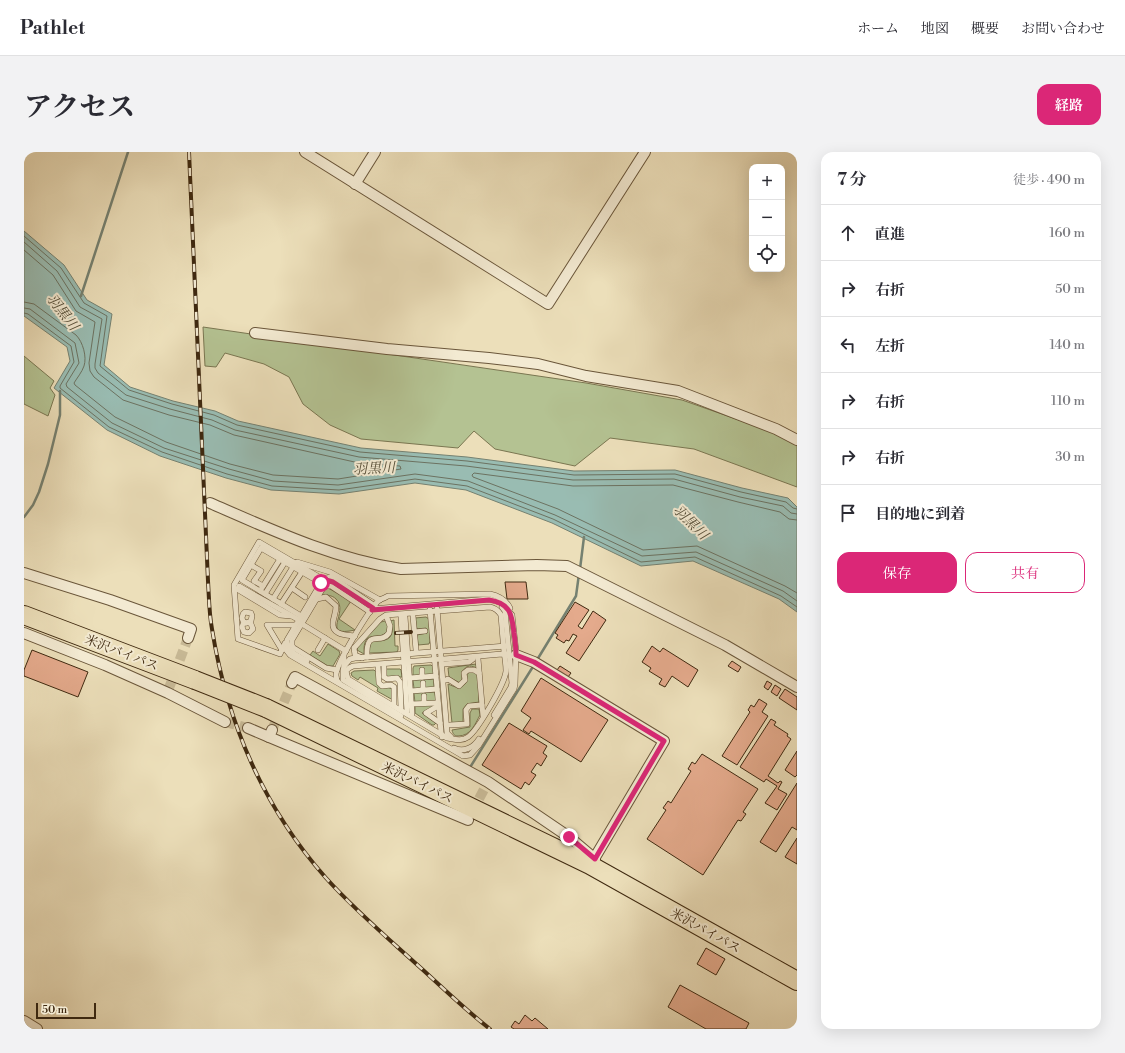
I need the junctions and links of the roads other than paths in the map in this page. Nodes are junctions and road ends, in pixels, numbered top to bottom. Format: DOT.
graph roads {
  1 [pos="305,152"];
  2 [pos="375,152"];
  3 [pos="645,152"];
  4 [pos="355,184"];
  5 [pos="255,333"];
  6 [pos="797,440"];
  7 [pos="210,504"];
  8 [pos="284,560"];
  9 [pos="251,565"];
  10 [pos="293,567"];
  11 [pos="302,572"];
  12 [pos="24,574"];
  13 [pos="321,583"];
  14 [pos="238,587"];
  15 [pos="292,588"];
  16 [pos="263,590"];
  17 [pos="305,597"];
  18 [pos="273,599"];
  19 [pos="317,599"];
  20 [pos="380,600"];
  21 [pos="281,604"];
  22 [pos="372,609"];
  23 [pos="435,609"];
  24 [pos="24,615"];
  25 [pos="512,615"];
  26 [pos="413,616"];
  27 [pos="403,617"];
  28 [pos="239,618"];
  29 [pos="387,618"];
  30 [pos="299,619"];
  31 [pos="380,619"];
  32 [pos="247,623"];
  33 [pos="295,625"];
  34 [pos="414,632"];
  35 [pos="425,632"];
  36 [pos="24,633"];
  37 [pos="366,634"];
  38 [pos="356,635"];
  39 [pos="188,638"];
  40 [pos="325,638"];
  41 [pos="248,642"];
  42 [pos="287,642"];
  43 [pos="282,650"];
  44 [pos="318,650"];
  45 [pos="416,650"];
  46 [pos="506,651"];
  47 [pos="345,654"];
  48 [pos="439,657"];
  49 [pos="365,658"];
  50 [pos="406,658"];
  51 [pos="475,659"];
  52 [pos="381,667"];
  53 [pos="346,669"];
  54 [pos="337,670"];
  55 [pos="422,670"];
  56 [pos="479,673"];
  57 [pos="436,676"];
  58 [pos="410,678"];
  59 [pos="336,679"];
  60 [pos="422,680"];
  61 [pos="446,680"];
  62 [pos="292,683"];
  63 [pos="340,684"];
  64 [pos="797,687"];
  65 [pos="437,689"];
  66 [pos="411,691"];
  67 [pos="424,693"];
  68 [pos="424,703"];
  69 [pos="394,704"];
  70 [pos="411,704"];
  71 [pos="438,704"];
  72 [pos="482,705"];
  73 [pos="401,708"];
  74 [pos="409,713"];
  75 [pos="483,716"];
  76 [pos="225,722"];
  77 [pos="440,723"];
  78 [pos="450,725"];
  79 [pos="248,728"];
  80 [pos="443,736"];
  81 [pos="452,738"];
  82 [pos="461,740"];
  83 [pos="468,820"];
  84 [pos="592,862"];
  85 [pos="797,981"];
  86 [pos="24,1021"];
  87 [pos="37,1029"];
  1 -- 4 [label="street"];
  2 -- 4 [label="street"];
  3 -- 4 [label="street"];
  5 -- 6 [label="street"];
  7 -- 64 [label="street"];
  8 -- 9 [label="lane"];
  8 -- 10 [label="lane"];
  8 -- 13 [label="lane"];
  8 -- 14 [label="lane"];
  8 -- 16 [label="lane"];
  8 -- 20 [label="lane"];
  9 -- 14 [label="lane"];
  9 -- 16 [label="lane"];
  10 -- 11 [label="lane"];
  10 -- 18 [label="lane"];
  11 -- 13 [label="lane"];
  11 -- 15 [label="lane"];
  12 -- 39 [label="street"];
  13 -- 22 [label="lane"];
  13 -- 30 [label="lane"];
  14 -- 16 [label="lane"];
  14 -- 28 [label="lane"];
  14 -- 30 [label="lane"];
  15 -- 17 [label="lane"];
  15 -- 21 [label="lane"];
  16 -- 18 [label="lane"];
  18 -- 21 [label="lane"];
  19 -- 22 [label="lane"];
  19 -- 30 [label="lane"];
  19 -- 38 [label="lane"];
  20 -- 22 [label="lane"];
  20 -- 25 [label="lane"];
  21 -- 30 [label="lane"];
  22 -- 23 [label="lane"];
  22 -- 38 [label="lane"];
  23 -- 25 [label="lane"];
  23 -- 26 [label="lane"];
  23 -- 31 [label="lane"];
  23 -- 46 [label="lane"];
  23 -- 48 [label="lane"];
  23 -- 48 [label="lane"];
  24 -- 84 [label="highway, 米沢バイパス, bridge"];
  25 -- 46 [label="lane"];
  26 -- 27 [label="lane"];
  26 -- 34 [label="lane"];
  27 -- 29 [label="lane"];
  27 -- 50 [label="lane"];
  28 -- 32 [label="lane"];
  28 -- 32 [label="lane"];
  28 -- 41 [label="lane"];
  29 -- 31 [label="lane"];
  29 -- 49 [label="lane"];
  30 -- 33 [label="lane"];
  30 -- 40 [label="lane"];
  30 -- 54 [label="lane"];
  31 -- 37 [label="lane"];
  32 -- 41 [label="lane"];
  33 -- 42 [label="lane"];
  33 -- 43 [label="lane"];
  34 -- 35 [label="lane"];
  34 -- 45 [label="lane"];
  36 -- 76 [label="street"];
  37 -- 38 [label="lane"];
  37 -- 49 [label="lane"];
  38 -- 47 [label="lane"];
  40 -- 44 [label="lane"];
  40 -- 47 [label="lane"];
  41 -- 43 [label="lane"];
  42 -- 43 [label="lane"];
  42 -- 59 [label="lane"];
  42 -- 63 [label="lane"];
  45 -- 48 [label="lane"];
  45 -- 50 [label="lane"];
  46 -- 48 [label="lane"];
  46 -- 51 [label="lane"];
  46 -- 63 [label="lane"];
  46 -- 75 [label="lane"];
  46 -- 80 [label="lane"];
  46 -- 84 [label="street"];
  47 -- 53 [label="lane"];
  47 -- 54 [label="lane"];
  48 -- 50 [label="lane"];
  48 -- 51 [label="lane"];
  48 -- 57 [label="lane"];
  48 -- 61 [label="lane"];
  48 -- 80 [label="lane"];
  48 -- 81 [label="lane"];
  49 -- 50 [label="lane"];
  49 -- 53 [label="lane"];
  50 -- 52 [label="lane"];
  50 -- 53 [label="lane"];
  50 -- 58 [label="lane"];
  50 -- 74 [label="lane"];
  51 -- 56 [label="lane"];
  52 -- 53 [label="lane"];
  52 -- 69 [label="lane"];
  52 -- 73 [label="lane"];
  53 -- 69 [label="lane"];
  53 -- 80 [label="lane"];
  54 -- 59 [label="lane"];
  55 -- 60 [label="lane"];
  56 -- 61 [label="lane"];
  56 -- 72 [label="lane"];
  57 -- 60 [label="lane"];
  57 -- 65 [label="lane"];
  58 -- 60 [label="lane"];
  58 -- 66 [label="lane"];
  59 -- 63 [label="lane"];
  60 -- 67 [label="lane"];
  61 -- 78 [label="lane"];
  62 -- 84 [label="street"];
  65 -- 67 [label="lane"];
  65 -- 71 [label="lane"];
  66 -- 67 [label="lane"];
  66 -- 70 [label="lane"];
  67 -- 68 [label="lane"];
  68 -- 70 [label="lane"];
  68 -- 71 [label="lane"];
  69 -- 73 [label="lane"];
  70 -- 74 [label="lane"];
  71 -- 77 [label="lane"];
  71 -- 77 [label="lane"];
  72 -- 75 [label="lane"];
  72 -- 78 [label="lane"];
  73 -- 74 [label="lane"];
  74 -- 80 [label="lane"];
  75 -- 82 [label="lane"];
  77 -- 80 [label="lane"];
  78 -- 81 [label="lane"];
  79 -- 83 [label="street"];
  80 -- 81 [label="lane"];
  80 -- 82 [label="lane"];
  81 -- 82 [label="lane"];
  84 -- 85 [label="highway, 米沢バイパス"];
  86 -- 87 [label="street"];
}
